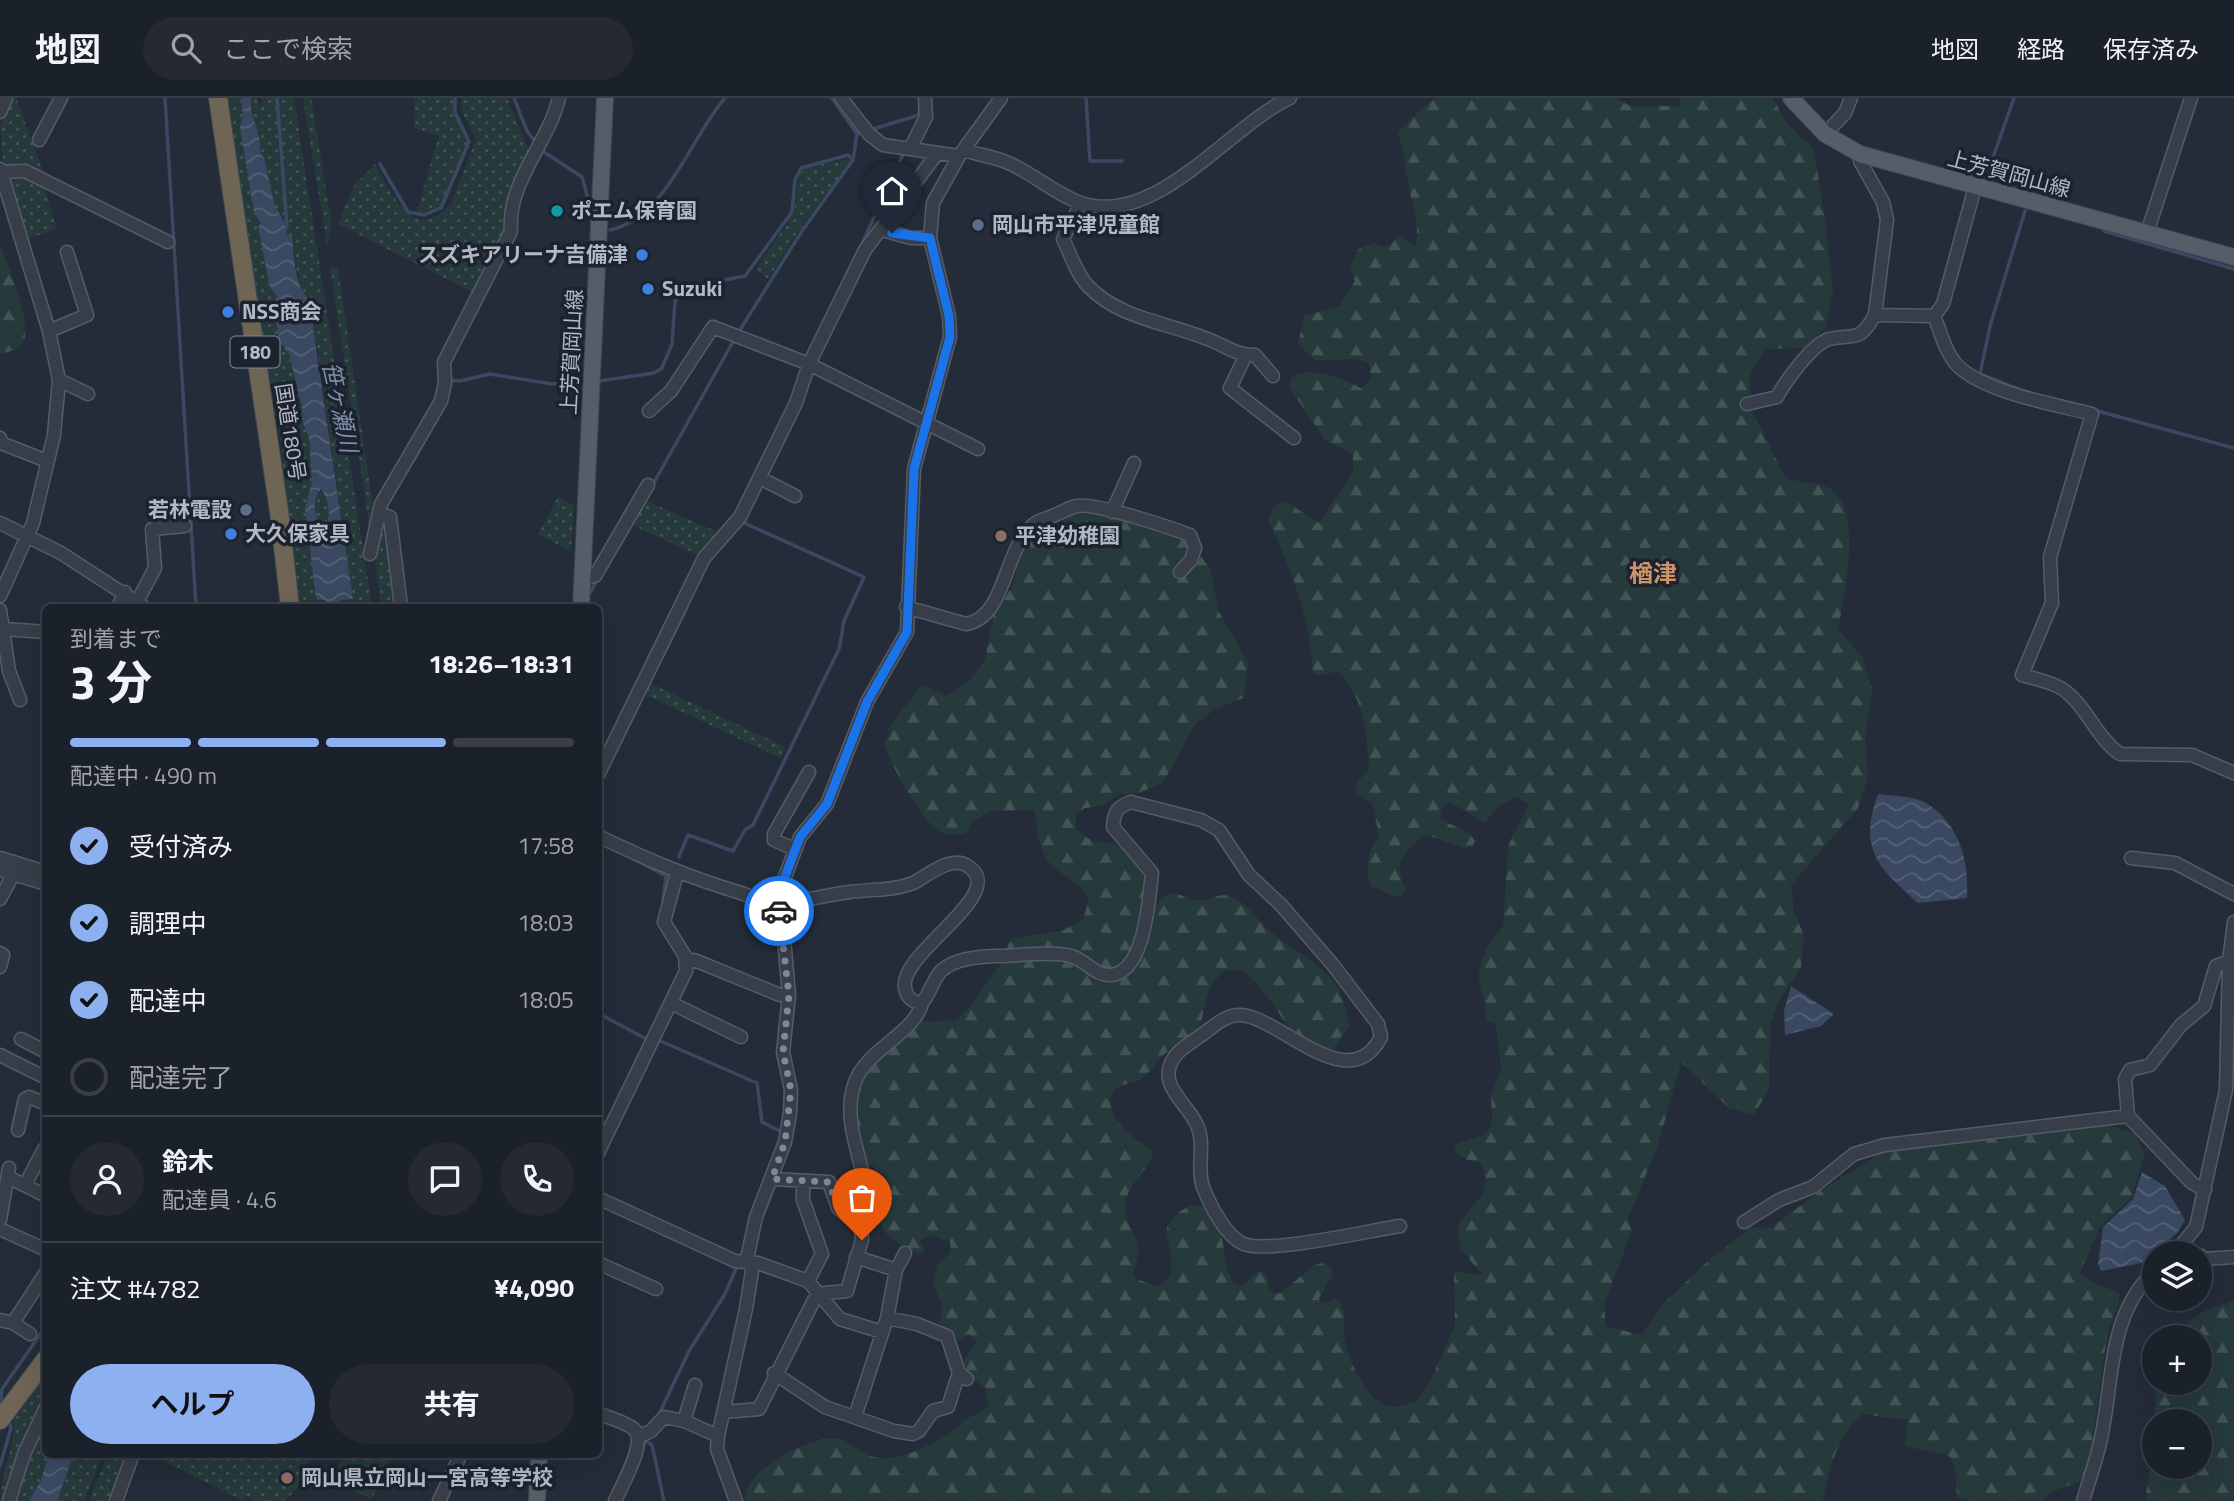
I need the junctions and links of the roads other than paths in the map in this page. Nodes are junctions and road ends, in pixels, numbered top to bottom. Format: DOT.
graph roads {
  1 [pos="6,98"];
  2 [pos="61,98"];
  3 [pos="218,98"];
  4 [pos="559,98"];
  5 [pos="605,98"];
  6 [pos="841,98"];
  7 [pos="925,98"];
  8 [pos="1001,98"];
  9 [pos="1290,98"];
  10 [pos="1791,98"];
  11 [pos="1851,98"];
  12 [pos="2191,98"];
  13 [pos="1273,102"];
  14 [pos="0,112"];
  15 [pos="1825,134"];
  16 [pos="39,140"];
  17 [pos="908,147"];
  18 [pos="962,153"];
  19 [pos="1860,154"];
  20 [pos="936,155"];
  21 [pos="0,170"];
  22 [pos="1975,187"];
  23 [pos="1081,203"];
  24 [pos="883,230"];
  25 [pos="2147,233"];
  26 [pos="930,238"];
  27 [pos="168,242"];
  28 [pos="67,252"];
  29 [pos="2234,257"];
  30 [pos="1875,315"];
  31 [pos="1934,316"];
  32 [pos="49,331"];
  33 [pos="1243,356"];
  34 [pos="807,363"];
  35 [pos="1273,376"];
  36 [pos="59,380"];
  37 [pos="88,394"];
  38 [pos="1747,404"];
  39 [pos="649,411"];
  40 [pos="925,423"];
  41 [pos="0,438"];
  42 [pos="1294,438"];
  43 [pos="978,449"];
  44 [pos="47,461"];
  45 [pos="1133,463"];
  46 [pos="760,478"];
  47 [pos="648,485"];
  48 [pos="795,496"];
  49 [pos="1112,512"];
  50 [pos="384,515"];
  51 [pos="0,523"];
  52 [pos="185,526"];
  53 [pos="28,537"];
  54 [pos="370,554"];
  55 [pos="1180,572"];
  56 [pos="582,578"];
  57 [pos="125,592"];
  58 [pos="0,596"];
  59 [pos="119,604"];
  60 [pos="141,604"];
  61 [pos="290,604"];
  62 [pos="400,604"];
  63 [pos="581,604"];
  64 [pos="906,607"];
  65 [pos="0,610"];
  66 [pos="4,629"];
  67 [pos="42,632"];
  68 [pos="20,700"];
  69 [pos="602,767"];
  70 [pos="808,772"];
  71 [pos="2234,773"];
  72 [pos="602,838"];
  73 [pos="794,849"];
  74 [pos="0,858"];
  75 [pos="2131,858"];
  76 [pos="42,871"];
  77 [pos="6,873"];
  78 [pos="677,873"];
  79 [pos="42,883"];
  80 [pos="2234,894"];
  81 [pos="0,899"];
  82 [pos="775,903"];
  83 [pos="2234,922"];
  84 [pos="0,953"];
  85 [pos="2229,961"];
  86 [pos="690,962"];
  87 [pos="0,967"];
  88 [pos="789,995"];
  89 [pos="922,1003"];
  90 [pos="674,1004"];
  91 [pos="741,1037"];
  92 [pos="21,1039"];
  93 [pos="42,1050"];
  94 [pos="0,1055"];
  95 [pos="42,1076"];
  96 [pos="42,1102"];
  97 [pos="2128,1116"];
  98 [pos="18,1130"];
  99 [pos="602,1145"];
  100 [pos="42,1153"];
  101 [pos="772,1179"];
  102 [pos="803,1182"];
  103 [pos="25,1185"];
  104 [pos="2205,1190"];
  105 [pos="42,1194"];
  106 [pos="602,1200"];
  107 [pos="0,1220"];
  108 [pos="1744,1222"];
  109 [pos="1400,1226"];
  110 [pos="861,1227"];
  111 [pos="0,1229"];
  112 [pos="2186,1241"];
  113 [pos="42,1248"];
  114 [pos="905,1253"];
  115 [pos="856,1257"];
  116 [pos="2234,1257"];
  117 [pos="2212,1258"];
  118 [pos="750,1264"];
  119 [pos="602,1265"];
  120 [pos="896,1270"];
  121 [pos="42,1277"];
  122 [pos="808,1281"];
  123 [pos="2142,1285"];
  124 [pos="656,1289"];
  125 [pos="819,1295"];
  126 [pos="887,1318"];
  127 [pos="6,1321"];
  128 [pos="883,1332"];
  129 [pos="30,1334"];
  130 [pos="42,1364"];
  131 [pos="774,1373"];
  132 [pos="695,1385"];
  133 [pos="724,1412"];
  134 [pos="602,1415"];
  135 [pos="42,1416"];
  136 [pos="855,1417"];
  137 [pos="1,1418"];
  138 [pos="684,1421"];
  139 [pos="718,1436"];
  140 [pos="638,1437"];
  141 [pos="131,1458"];
  142 [pos="459,1458"];
  143 [pos="539,1458"];
  144 [pos="9,1501"];
  145 [pos="116,1501"];
  146 [pos="439,1501"];
  147 [pos="537,1501"];
  148 [pos="615,1501"];
  149 [pos="736,1501"];
  150 [pos="2083,1501"];
  1 -- 14 [label="street"];
  2 -- 16 [label="street"];
  3 -- 61 [label="highway, 国道180号 / 180"];
  4 -- 50 [label="street"];
  5 -- 56 [label="main road, 上芳賀岡山線"];
  6 -- 17 [label="street"];
  7 -- 17 [label="street"];
  8 -- 18 [label="street"];
  9 -- 13 [label="street"];
  10 -- 15 [label="main road, 上芳賀岡山線"];
  11 -- 15 [label="street"];
  12 -- 25 [label="street"];
  13 -- 23 [label="street"];
  15 -- 19 [label="main road, 上芳賀岡山線"];
  17 -- 20 [label="street"];
  18 -- 20 [label="street"];
  18 -- 23 [label="street"];
  18 -- 26 [label="street"];
  19 -- 22 [label="main road, 上芳賀岡山線"];
  19 -- 30 [label="street"];
  20 -- 24 [label="street"];
  21 -- 27 [label="street"];
  21 -- 32 [label="street"];
  22 -- 25 [label="main road, 上芳賀岡山線"];
  22 -- 31 [label="street"];
  23 -- 33 [label="street"];
  24 -- 26 [label="street"];
  24 -- 34 [label="street"];
  25 -- 29 [label="main road, 上芳賀岡山線"];
  26 -- 40 [label="street"];
  28 -- 32 [label="street"];
  30 -- 31 [label="street"];
  30 -- 38 [label="street"];
  31 -- 71 [label="street"];
  32 -- 36 [label="street"];
  33 -- 35 [label="street"];
  33 -- 42 [label="street"];
  34 -- 39 [label="street"];
  34 -- 40 [label="street"];
  34 -- 46 [label="street"];
  36 -- 37 [label="street"];
  36 -- 44 [label="street"];
  40 -- 43 [label="street"];
  40 -- 64 [label="street"];
  41 -- 44 [label="street"];
  44 -- 53 [label="street"];
  45 -- 49 [label="street"];
  46 -- 48 [label="street"];
  46 -- 69 [label="street"];
  47 -- 56 [label="street"];
  49 -- 55 [label="street"];
  49 -- 64 [label="street"];
  50 -- 54 [label="street"];
  50 -- 62 [label="street"];
  51 -- 53 [label="street"];
  52 -- 60 [label="street"];
  53 -- 57 [label="street"];
  53 -- 58 [label="street"];
  56 -- 63 [label="main road, 上芳賀岡山線"];
  57 -- 59 [label="street"];
  57 -- 60 [label="street"];
  64 -- 73 [label="street"];
  65 -- 66 [label="street"];
  66 -- 67 [label="street"];
  66 -- 68 [label="street"];
  70 -- 73 [label="street"];
  72 -- 78 [label="street"];
  73 -- 82 [label="street"];
  74 -- 76 [label="street"];
  75 -- 80 [label="street"];
  77 -- 79 [label="street"];
  77 -- 81 [label="street"];
  78 -- 82 [label="street"];
  78 -- 86 [label="street"];
  82 -- 88 [label="street"];
  82 -- 89 [label="street"];
  83 -- 85 [label="street"];
  84 -- 87 [label="street"];
  85 -- 97 [label="street"];
  85 -- 104 [label="street"];
  86 -- 88 [label="street"];
  86 -- 90 [label="street"];
  88 -- 101 [label="street"];
  89 -- 109 [label="street"];
  89 -- 110 [label="street"];
  90 -- 91 [label="street"];
  90 -- 99 [label="street"];
  92 -- 93 [label="street"];
  94 -- 95 [label="street"];
  96 -- 98 [label="street"];
  97 -- 104 [label="street"];
  97 -- 108 [label="street"];
  100 -- 103 [label="street"];
  101 -- 102 [label="street"];
  101 -- 118 [label="street"];
  102 -- 110 [label="street"];
  102 -- 122 [label="street"];
  103 -- 105 [label="street"];
  103 -- 107 [label="street"];
  104 -- 112 [label="street"];
  106 -- 118 [label="street"];
  110 -- 115 [label="street"];
  111 -- 113 [label="street"];
  114 -- 120 [label="street"];
  115 -- 120 [label="street"];
  115 -- 125 [label="street"];
  116 -- 117 [label="street"];
  118 -- 122 [label="street"];
  118 -- 133 [label="street"];
  119 -- 124 [label="street"];
  120 -- 126 [label="street"];
  121 -- 127 [label="street"];
  122 -- 125 [label="street"];
  123 -- 150 [label="street"];
  125 -- 128 [label="street"];
  125 -- 131 [label="street"];
  126 -- 128 [label="street"];
  126 -- 136 [label="street"];
  127 -- 129 [label="street"];
  128 -- 136 [label="street"];
  130 -- 137 [label="highway"];
  131 -- 133 [label="street"];
  131 -- 136 [label="street"];
  132 -- 138 [label="street"];
  133 -- 139 [label="street"];
  134 -- 140 [label="street"];
  135 -- 144 [label="street"];
  138 -- 139 [label="street"];
  138 -- 140 [label="street"];
  139 -- 149 [label="street"];
  140 -- 148 [label="street"];
  141 -- 145 [label="street"];
  142 -- 146 [label="street"];
  143 -- 147 [label="main road"];
}
